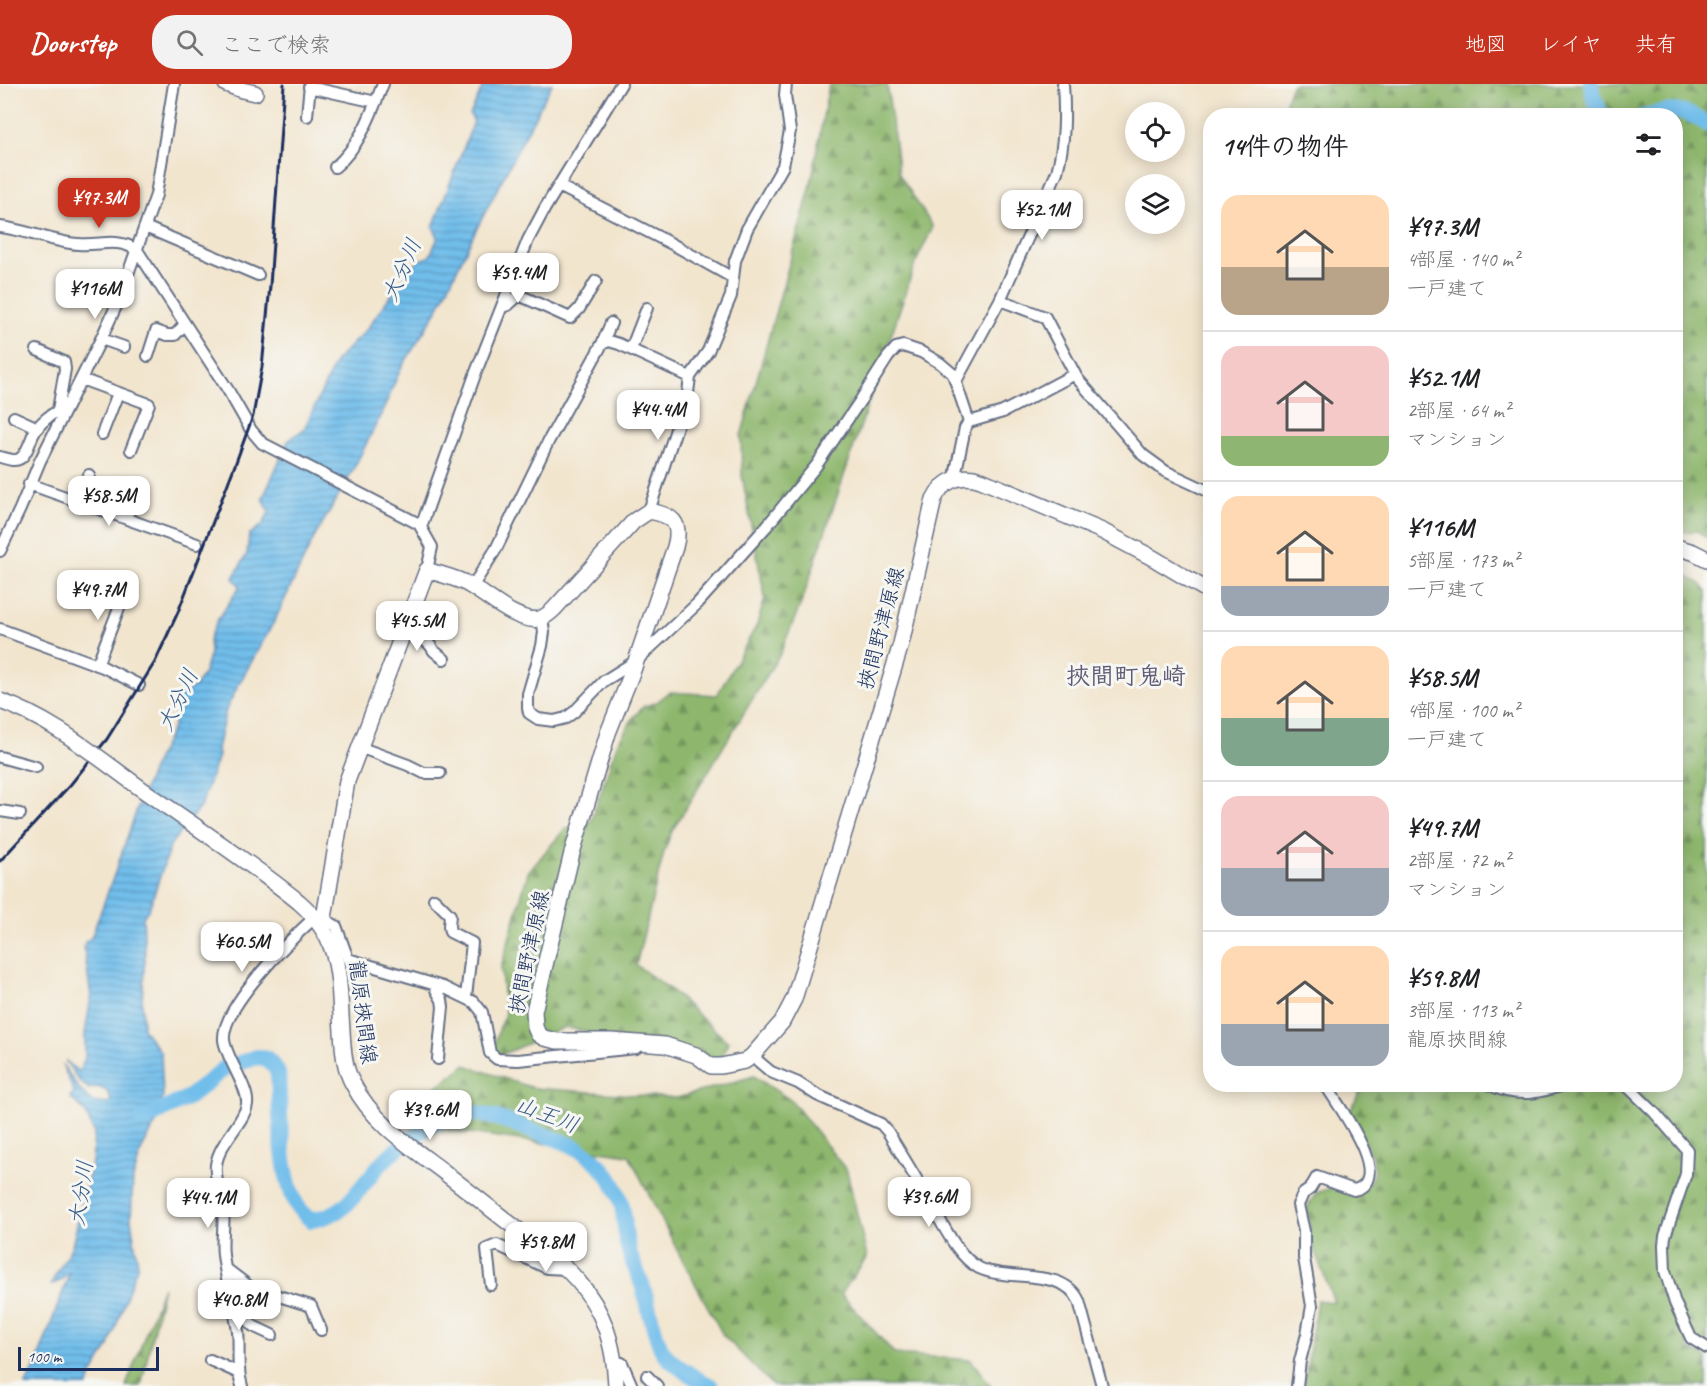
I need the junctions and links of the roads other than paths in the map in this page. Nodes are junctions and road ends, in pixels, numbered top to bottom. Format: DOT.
graph roads {
  1 [pos="174,84"];
  2 [pos="226,84"];
  3 [pos="383,84"];
  4 [pos="621,84"];
  5 [pos="786,84"];
  6 [pos="1063,84"];
  7 [pos="310,86"];
  8 [pos="334,88"];
  9 [pos="246,89"];
  10 [pos="376,102"];
  11 [pos="307,116"];
  12 [pos="335,167"];
  13 [pos="559,186"];
  14 [pos="0,227"];
  15 [pos="146,227"];
  16 [pos="137,250"];
  17 [pos="258,275"];
  18 [pos="733,278"];
  19 [pos="596,281"];
  20 [pos="1000,300"];
  21 [pos="502,307"];
  22 [pos="646,308"];
  23 [pos="611,323"];
  24 [pos="185,324"];
  25 [pos="101,339"];
  26 [pos="602,344"];
  27 [pos="124,347"];
  28 [pos="631,349"];
  29 [pos="37,350"];
  30 [pos="148,356"];
  31 [pos="1074,374"];
  32 [pos="690,377"];
  33 [pos="81,379"];
  34 [pos="956,381"];
  35 [pos="118,393"];
  36 [pos="62,409"];
  37 [pos="14,417"];
  38 [pos="969,422"];
  39 [pos="38,428"];
  40 [pos="102,434"];
  41 [pos="131,450"];
  42 [pos="0,457"];
  43 [pos="89,475"];
  44 [pos="958,478"];
  45 [pos="30,484"];
  46 [pos="140,488"];
  47 [pos="1203,489"];
  48 [pos="78,501"];
  49 [pos="649,511"];
  50 [pos="126,518"];
  51 [pos="421,527"];
  52 [pos="197,544"];
  53 [pos="1683,549"];
  54 [pos="0,551"];
  55 [pos="1707,559"];
  56 [pos="427,570"];
  57 [pos="472,586"];
  58 [pos="127,587"];
  59 [pos="1203,588"];
  60 [pos="542,618"];
  61 [pos="406,624"];
  62 [pos="0,629"];
  63 [pos="444,659"];
  64 [pos="636,661"];
  65 [pos="96,665"];
  66 [pos="139,685"];
  67 [pos="0,701"];
  68 [pos="359,747"];
  69 [pos="0,757"];
  70 [pos="36,767"];
  71 [pos="440,773"];
  72 [pos="0,811"];
  73 [pos="20,814"];
  74 [pos="434,899"];
  75 [pos="320,921"];
  76 [pos="433,984"];
  77 [pos="466,997"];
  78 [pos="658,1044"];
  79 [pos="752,1056"];
  80 [pos="438,1059"];
  81 [pos="1330,1092"];
  82 [pos="1509,1092"];
  83 [pos="1542,1092"];
  84 [pos="1633,1092"];
  85 [pos="225,1268"];
  86 [pos="568,1269"];
  87 [pos="491,1285"];
  88 [pos="230,1297"];
  89 [pos="321,1330"];
  90 [pos="272,1335"];
  91 [pos="1707,1348"];
  92 [pos="210,1360"];
  93 [pos="614,1361"];
  94 [pos="239,1373"];
  95 [pos="647,1376"];
  96 [pos="242,1386"];
  97 [pos="616,1386"];
  98 [pos="632,1386"];
  99 [pos="657,1386"];
  100 [pos="1101,1386"];
  101 [pos="1297,1386"];
  1 -- 15 [label="street"];
  2 -- 9 [label="main road"];
  3 -- 10 [label="street"];
  4 -- 13 [label="street"];
  5 -- 18 [label="street"];
  6 -- 20 [label="street"];
  7 -- 8 [label="street"];
  7 -- 11 [label="street"];
  8 -- 10 [label="street"];
  10 -- 12 [label="street"];
  13 -- 18 [label="street"];
  13 -- 21 [label="street"];
  14 -- 16 [label="street"];
  15 -- 16 [label="street"];
  15 -- 17 [label="street"];
  16 -- 24 [label="street"];
  16 -- 25 [label="street"];
  18 -- 32 [label="street"];
  19 -- 21 [label="street"];
  20 -- 31 [label="street"];
  20 -- 34 [label="street"];
  21 -- 51 [label="street"];
  22 -- 28 [label="street"];
  23 -- 26 [label="street"];
  24 -- 30 [label="street"];
  24 -- 51 [label="street"];
  25 -- 27 [label="street"];
  25 -- 33 [label="street"];
  26 -- 28 [label="street"];
  26 -- 57 [label="street"];
  28 -- 32 [label="street"];
  29 -- 36 [label="street"];
  31 -- 38 [label="street"];
  31 -- 47 [label="street"];
  32 -- 49 [label="street"];
  33 -- 35 [label="street"];
  33 -- 36 [label="street"];
  34 -- 38 [label="street"];
  34 -- 64 [label="street"];
  35 -- 40 [label="street"];
  35 -- 41 [label="street"];
  36 -- 39 [label="street"];
  36 -- 45 [label="street"];
  37 -- 39 [label="street"];
  38 -- 44 [label="street"];
  39 -- 42 [label="street"];
  43 -- 48 [label="street"];
  44 -- 59 [label="main road"];
  44 -- 79 [label="main road, 挾間野津原線"];
  45 -- 48 [label="street"];
  45 -- 54 [label="street"];
  46 -- 50 [label="street"];
  48 -- 50 [label="street"];
  49 -- 60 [label="main road"];
  49 -- 64 [label="main road, 挾間野津原線"];
  50 -- 52 [label="street"];
  51 -- 56 [label="street"];
  53 -- 55 [label="main road"];
  56 -- 57 [label="main road"];
  56 -- 61 [label="main road"];
  57 -- 60 [label="main road"];
  58 -- 65 [label="street"];
  60 -- 64 [label="street"];
  61 -- 63 [label="street"];
  61 -- 68 [label="main road"];
  62 -- 65 [label="street"];
  64 -- 78 [label="main road, 挾間野津原線"];
  65 -- 66 [label="street"];
  67 -- 75 [label="main road, 龍原挾間線, bridge"];
  68 -- 71 [label="street"];
  68 -- 75 [label="main road"];
  69 -- 70 [label="street"];
  72 -- 73 [label="street"];
  74 -- 77 [label="street"];
  75 -- 76 [label="street"];
  75 -- 85 [label="street"];
  75 -- 86 [label="main road, 龍原挾間線"];
  76 -- 77 [label="street"];
  76 -- 80 [label="street"];
  77 -- 78 [label="street"];
  78 -- 79 [label="main road, 挾間野津原線"];
  79 -- 100 [label="street"];
  81 -- 101 [label="street"];
  82 -- 83 [label="street"];
  84 -- 91 [label="street"];
  85 -- 88 [label="street"];
  85 -- 89 [label="street"];
  86 -- 87 [label="street"];
  86 -- 93 [label="main road, 龍原挾間線"];
  88 -- 90 [label="street"];
  88 -- 94 [label="street"];
  92 -- 94 [label="street"];
  93 -- 97 [label="main road, 龍原挾間線"];
  93 -- 98 [label="street"];
  94 -- 96 [label="street"];
  95 -- 99 [label="street"];
}
